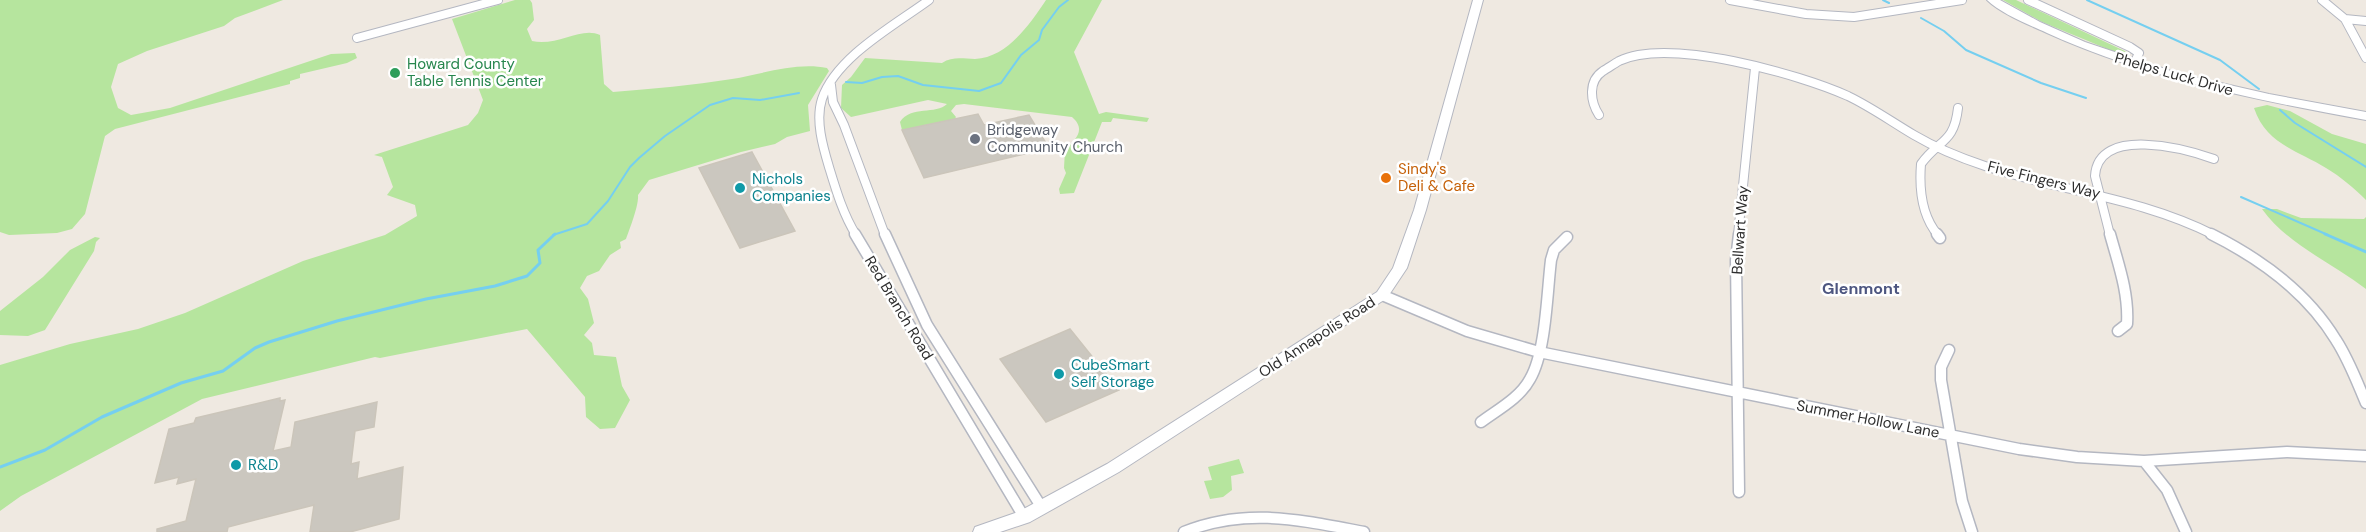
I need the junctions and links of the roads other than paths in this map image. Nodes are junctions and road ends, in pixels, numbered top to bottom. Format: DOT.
graph roads {
  1 [pos="498,0"];
  2 [pos="929,0"];
  3 [pos="1478,0"];
  4 [pos="1730,0"];
  5 [pos="1962,0"];
  6 [pos="1992,0"];
  7 [pos="2028,0"];
  8 [pos="2322,0"];
  9 [pos="2345,19"];
  10 [pos="2366,21"];
  11 [pos="357,38"];
  12 [pos="2366,58"];
  13 [pos="2134,64"];
  14 [pos="1755,68"];
  15 [pos="831,85"];
  16 [pos="1958,108"];
  17 [pos="1599,116"];
  18 [pos="2366,116"];
  19 [pos="1937,146"];
  20 [pos="2214,159"];
  21 [pos="2099,194"];
  22 [pos="1567,237"];
  23 [pos="1940,238"];
  24 [pos="1382,295"];
  25 [pos="2118,331"];
  26 [pos="1949,350"];
  27 [pos="1539,351"];
  28 [pos="1738,392"];
  29 [pos="2366,403"];
  30 [pos="1481,422"];
  31 [pos="1952,435"];
  32 [pos="2366,456"];
  33 [pos="2144,461"];
  34 [pos="1739,492"];
  35 [pos="1042,508"];
  36 [pos="1024,517"];
  37 [pos="1346,530"];
  38 [pos="981,532"];
  39 [pos="1184,532"];
  40 [pos="1364,532"];
  41 [pos="1972,532"];
  42 [pos="2186,532"];
  1 -- 11 [label="street"];
  2 -- 15 [label="street, Red Branch Road"];
  3 -- 24 [label="main road, Old Annapolis Road"];
  4 -- 5 [label="street"];
  6 -- 13 [label="main road, Phelps Luck Drive"];
  7 -- 13 [label="street"];
  8 -- 9 [label="street"];
  9 -- 10 [label="street"];
  9 -- 12 [label="street"];
  13 -- 18 [label="main road, Phelps Luck Drive"];
  14 -- 17 [label="street, Five Fingers Way"];
  14 -- 19 [label="street, Five Fingers Way"];
  14 -- 28 [label="street, Bellwart Way"];
  15 -- 35 [label="street, Red Branch Road"];
  15 -- 36 [label="street, Red Branch Road"];
  16 -- 19 [label="street"];
  19 -- 21 [label="street, Five Fingers Way"];
  19 -- 23 [label="street"];
  20 -- 21 [label="street"];
  21 -- 25 [label="street"];
  21 -- 29 [label="street, Five Fingers Way"];
  22 -- 27 [label="street"];
  24 -- 27 [label="street, Summer Hollow Lane"];
  24 -- 35 [label="main road, Old Annapolis Road"];
  26 -- 31 [label="street"];
  27 -- 28 [label="street, Summer Hollow Lane"];
  27 -- 30 [label="street"];
  28 -- 31 [label="street, Summer Hollow Lane"];
  28 -- 34 [label="street, Bellwart Way"];
  31 -- 33 [label="street, Summer Hollow Lane"];
  31 -- 41 [label="street"];
  32 -- 33 [label="street, Summer Hollow Lane"];
  33 -- 42 [label="street"];
  35 -- 36 [label="main road, Old Annapolis Road"];
  36 -- 38 [label="main road, Old Annapolis Road"];
  37 -- 39 [label="street"];
  37 -- 40 [label="street"];
}
